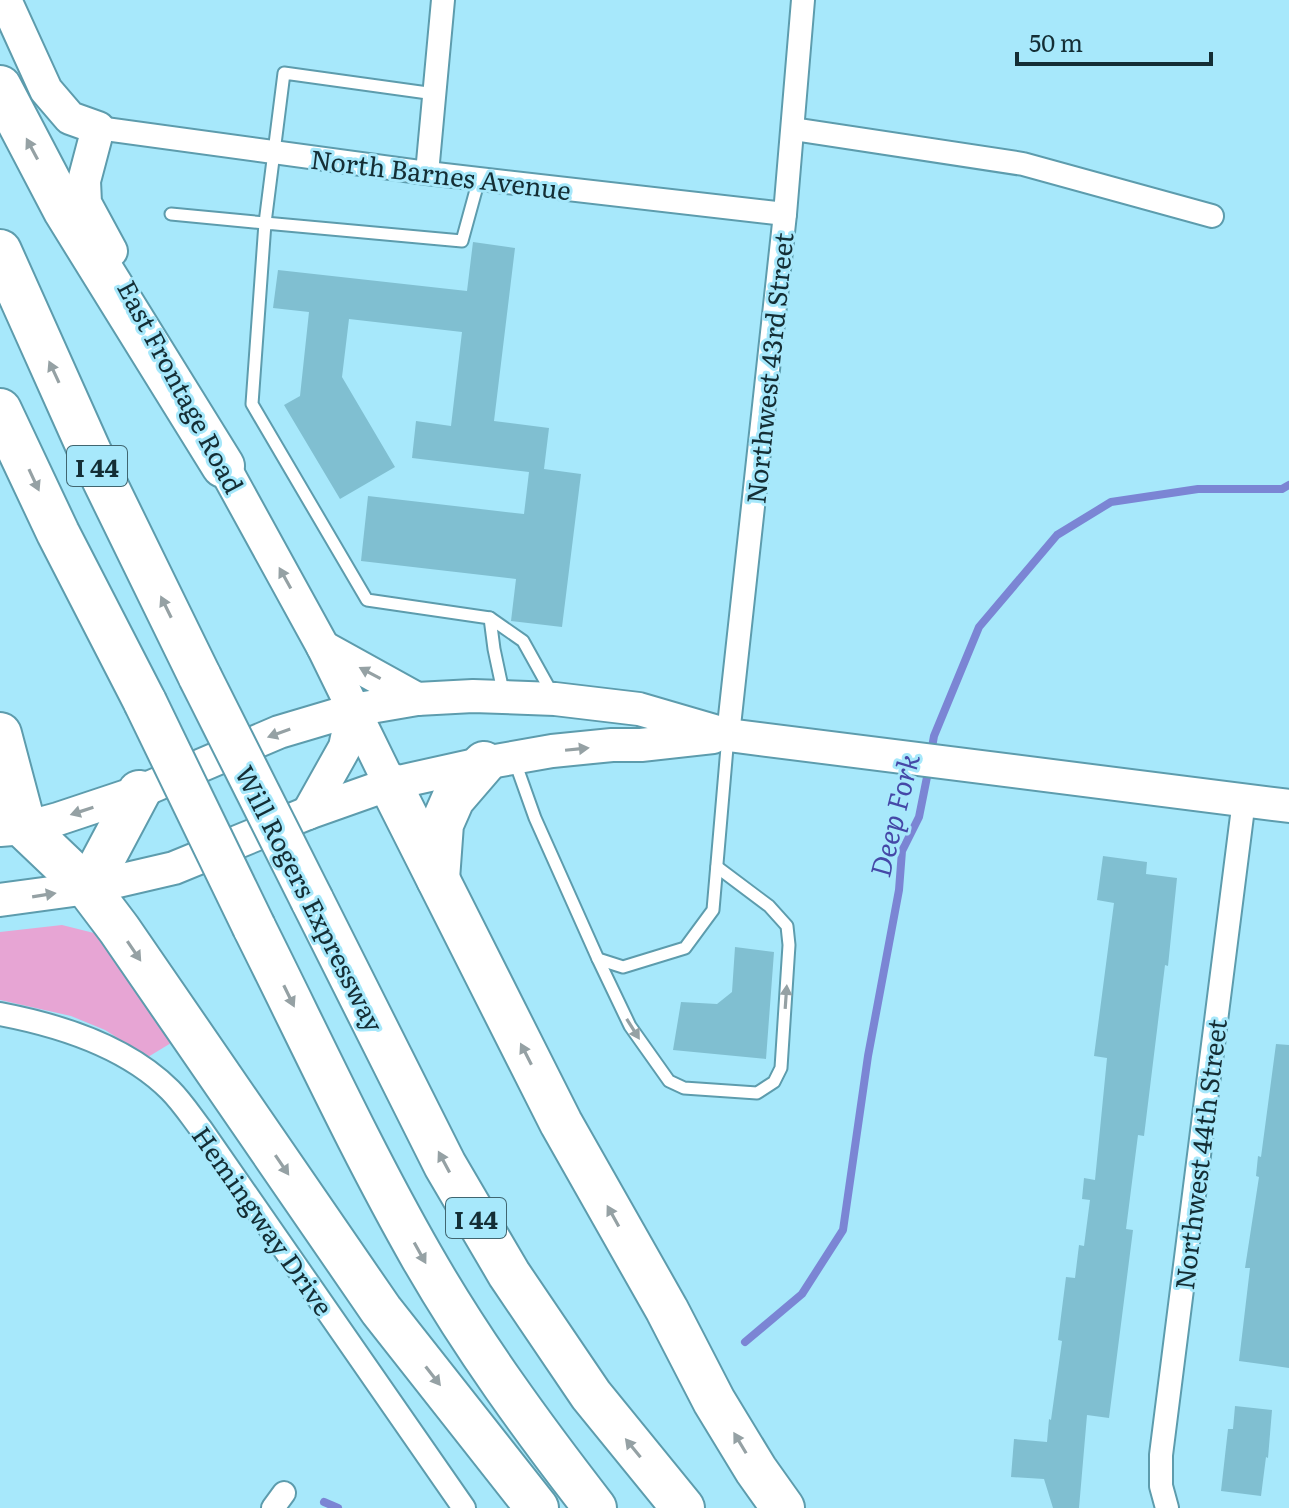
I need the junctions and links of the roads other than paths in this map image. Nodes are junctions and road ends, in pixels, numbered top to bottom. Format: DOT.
graph roads {
  1 [pos="5,0"];
  2 [pos="443,0"];
  3 [pos="803,0"];
  4 [pos="0,87"];
  5 [pos="435,94"];
  6 [pos="98,128"];
  7 [pos="793,129"];
  8 [pos="273,152"];
  9 [pos="427,173"];
  10 [pos="479,179"];
  11 [pos="171,214"];
  12 [pos="785,214"];
  13 [pos="1212,216"];
  14 [pos="265,223"];
  15 [pos="0,251"];
  16 [pos="0,410"];
  17 [pos="223,466"];
  18 [pos="490,618"];
  19 [pos="323,647"];
  20 [pos="505,697"];
  21 [pos="417,699"];
  22 [pos="555,699"];
  23 [pos="353,710"];
  24 [pos="0,734"];
  25 [pos="728,735"];
  26 [pos="498,760"];
  27 [pos="390,784"];
  28 [pos="139,792"];
  29 [pos="1244,800"];
  30 [pos="1289,806"];
  31 [pos="308,813"];
  32 [pos="12,829"];
  33 [pos="717,867"];
  34 [pos="438,880"];
  35 [pos="88,888"];
  36 [pos="0,900"];
  37 [pos="598,959"];
  38 [pos="0,1014"];
  39 [pos="464,1508"];
  40 [pos="537,1508"];
  41 [pos="595,1508"];
  42 [pos="683,1508"];
  43 [pos="783,1508"];
  44 [pos="1167,1508"];
  1 -- 6 [label="main road"];
  2 -- 5 [label="street"];
  3 -- 7 [label="street, Northwest 43rd Street"];
  17 -- 4 [label="highway, one-way"];
  5 -- 8 [label="lane"];
  5 -- 9 [label="street"];
  6 -- 8 [label="street, North Barnes Avenue"];
  6 -- 17 [label="main road, East Frontage Road"];
  7 -- 12 [label="street, Northwest 43rd Street"];
  7 -- 13 [label="street"];
  8 -- 9 [label="street, North Barnes Avenue"];
  8 -- 14 [label="lane"];
  9 -- 10 [label="street, North Barnes Avenue"];
  10 -- 12 [label="street, North Barnes Avenue"];
  10 -- 14 [label="lane"];
  11 -- 14 [label="lane"];
  12 -- 25 [label="street, Northwest 43rd Street"];
  14 -- 18 [label="lane"];
  42 -- 15 [label="highway, Will Rogers Expressway / I 44, one-way, bridge"];
  16 -- 41 [label="highway, I 44, one-way, bridge"];
  19 -- 17 [label="main road, East Frontage Road, one-way"];
  18 -- 20 [label="lane"];
  18 -- 22 [label="lane"];
  21 -- 19 [label="main road, one-way"];
  19 -- 23 [label="main road, East Frontage Road"];
  20 -- 21 [label="main road"];
  20 -- 22 [label="main road"];
  21 -- 23 [label="main road"];
  22 -- 25 [label="main road"];
  23 -- 27 [label="main road, East Frontage Road"];
  23 -- 28 [label="main road, one-way"];
  23 -- 31 [label="main road"];
  24 -- 32 [label="highway"];
  26 -- 25 [label="main road, one-way"];
  25 -- 29 [label="main road"];
  25 -- 33 [label="lane"];
  26 -- 27 [label="main road"];
  26 -- 34 [label="highway"];
  26 -- 37 [label="lane"];
  27 -- 31 [label="main road"];
  27 -- 34 [label="highway"];
  28 -- 32 [label="main road, one-way"];
  28 -- 35 [label="highway"];
  29 -- 30 [label="main road"];
  29 -- 44 [label="street, Northwest 44th Street"];
  31 -- 35 [label="main road"];
  32 -- 35 [label="highway"];
  33 -- 37 [label="lane"];
  37 -- 33 [label="lane, one-way"];
  43 -- 34 [label="highway, one-way"];
  36 -- 35 [label="main road, one-way"];
  35 -- 40 [label="highway, one-way"];
  38 -- 39 [label="street, Hemingway Drive"];
}
